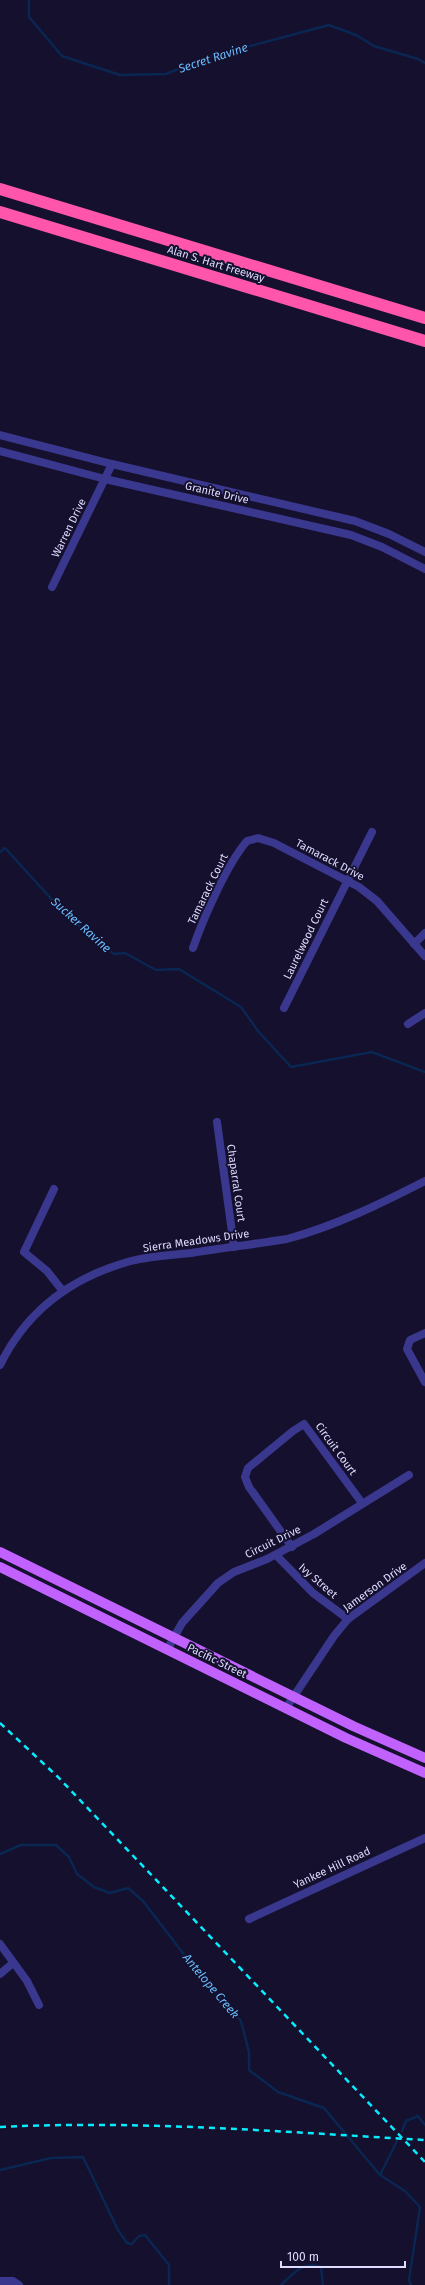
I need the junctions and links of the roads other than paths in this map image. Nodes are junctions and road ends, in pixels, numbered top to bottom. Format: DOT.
graph roads {
  1 [pos="0,189"];
  2 [pos="0,212"];
  3 [pos="425,318"];
  4 [pos="425,341"];
  5 [pos="0,435"];
  6 [pos="0,451"];
  7 [pos="112,464"];
  8 [pos="105,479"];
  9 [pos="425,552"];
  10 [pos="425,569"];
  11 [pos="52,587"];
  12 [pos="372,832"];
  13 [pos="247,841"];
  14 [pos="347,880"];
  15 [pos="425,933"];
  16 [pos="414,944"];
  17 [pos="193,948"];
  18 [pos="425,956"];
  19 [pos="284,1008"];
  20 [pos="425,1013"];
  21 [pos="408,1024"];
  22 [pos="217,1122"];
  23 [pos="425,1181"];
  24 [pos="54,1189"];
  25 [pos="234,1247"];
  26 [pos="62,1290"];
  27 [pos="425,1333"];
  28 [pos="0,1365"];
  29 [pos="425,1382"];
  30 [pos="409,1475"];
  31 [pos="362,1503"];
  32 [pos="292,1547"];
  33 [pos="0,1552"];
  34 [pos="276,1555"];
  35 [pos="425,1564"];
  36 [pos="0,1567"];
  37 [pos="348,1620"];
  38 [pos="174,1637"];
  39 [pos="167,1650"];
  40 [pos="293,1696"];
  41 [pos="286,1708"];
  42 [pos="425,1758"];
  43 [pos="425,1773"];
  44 [pos="425,1838"];
  45 [pos="249,1919"];
  46 [pos="0,1944"];
  47 [pos="13,1963"];
  48 [pos="0,1974"];
  49 [pos="39,2005"];
  50 [pos="0,2281"];
  51 [pos="19,2285"];
  1 -- 3 [label="highway, Alan S. Hart Freeway"];
  2 -- 4 [label="highway, Alan S. Hart Freeway"];
  5 -- 7 [label="street, Granite Drive"];
  6 -- 8 [label="street, Granite Drive"];
  7 -- 8 [label="street, Warren Drive"];
  7 -- 9 [label="street, Granite Drive"];
  8 -- 10 [label="street, Granite Drive"];
  8 -- 11 [label="street, Warren Drive"];
  12 -- 14 [label="street, Laurelwood Court"];
  13 -- 14 [label="street, Tamarack Drive"];
  13 -- 17 [label="street, Tamarack Court"];
  14 -- 16 [label="street, Tamarack Drive"];
  14 -- 19 [label="street, Laurelwood Court"];
  15 -- 16 [label="street"];
  16 -- 18 [label="street, Tamarack Drive"];
  20 -- 21 [label="street"];
  22 -- 25 [label="street, Chaparral Court"];
  23 -- 25 [label="street, Sierra Meadows Drive"];
  24 -- 26 [label="street"];
  25 -- 26 [label="street, Sierra Meadows Drive"];
  26 -- 28 [label="street, Sierra Meadows Drive"];
  27 -- 29 [label="street"];
  30 -- 31 [label="street, Circuit Drive"];
  31 -- 32 [label="street, Circuit Drive"];
  31 -- 32 [label="street, Circuit Court"];
  32 -- 34 [label="street, Circuit Drive"];
  33 -- 38 [label="main road, Pacific Street"];
  34 -- 37 [label="street, Ivy Street"];
  34 -- 38 [label="street, Circuit Drive"];
  35 -- 37 [label="street, Jamerson Drive"];
  36 -- 39 [label="main road, Pacific Street"];
  37 -- 40 [label="street, Jamerson Drive"];
  38 -- 39 [label="street, Circuit Drive"];
  38 -- 40 [label="main road, Pacific Street"];
  39 -- 41 [label="main road, Pacific Street"];
  40 -- 41 [label="street, Jamerson Drive"];
  40 -- 42 [label="main road, Pacific Street"];
  41 -- 43 [label="main road, Pacific Street"];
  44 -- 45 [label="street, Yankee Hill Road"];
  46 -- 47 [label="street"];
  47 -- 48 [label="street"];
  47 -- 49 [label="street"];
  50 -- 51 [label="street"];
}
